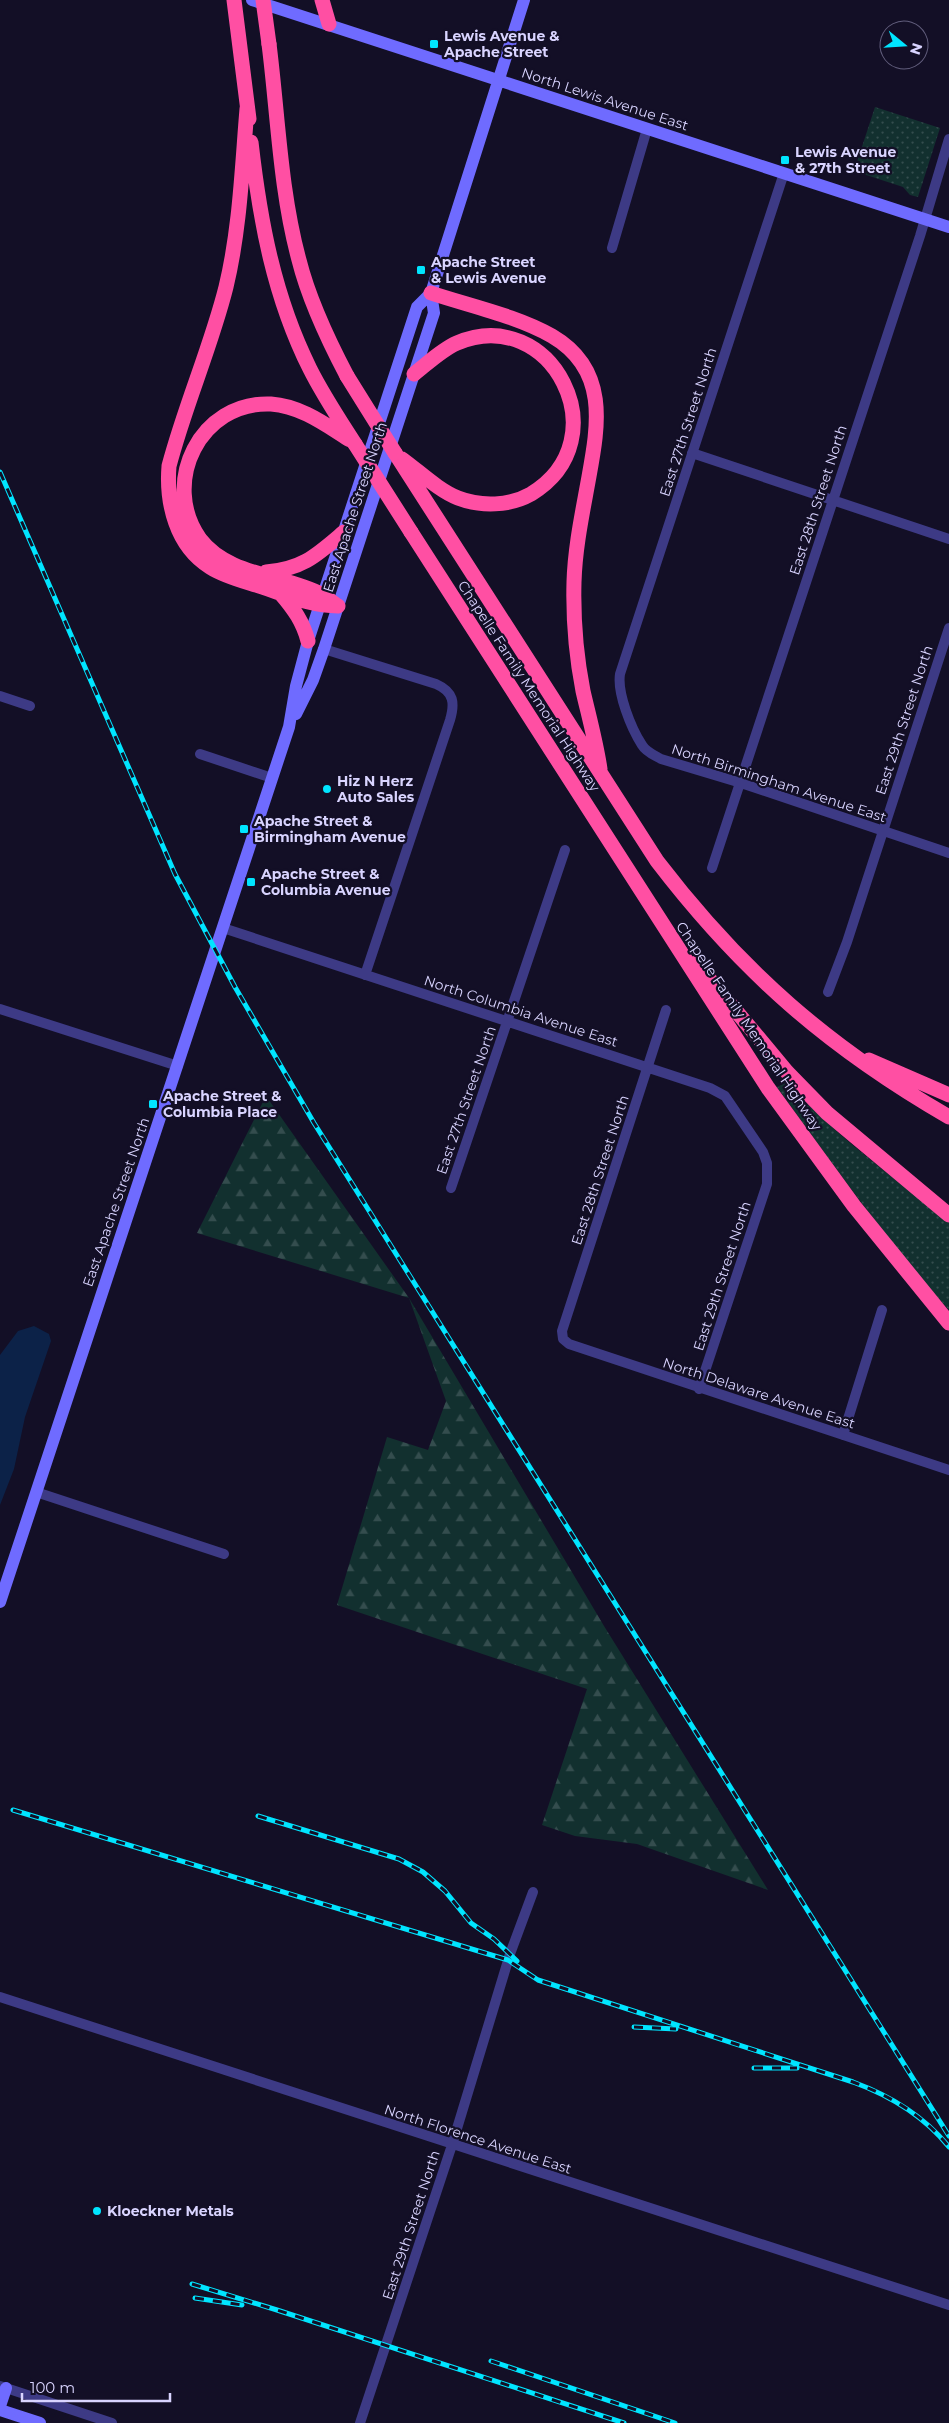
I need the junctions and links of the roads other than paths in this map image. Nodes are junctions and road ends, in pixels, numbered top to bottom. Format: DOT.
graph roads {
  1 [pos="234,0"];
  2 [pos="252,0"];
  3 [pos="263,0"];
  4 [pos="322,0"];
  5 [pos="524,0"];
  6 [pos="329,24"];
  7 [pos="499,81"];
  8 [pos="247,109"];
  9 [pos="647,129"];
  10 [pos="949,139"];
  11 [pos="784,173"];
  12 [pos="925,219"];
  13 [pos="949,227"];
  14 [pos="612,248"];
  15 [pos="431,293"];
  16 [pos="414,374"];
  17 [pos="331,419"];
  18 [pos="692,453"];
  19 [pos="395,454"];
  20 [pos="832,500"];
  21 [pos="344,532"];
  22 [pos="949,539"];
  23 [pos="259,573"];
  24 [pos="280,593"];
  25 [pos="322,601"];
  26 [pos="338,606"];
  27 [pos="949,628"];
  28 [pos="308,642"];
  29 [pos="324,649"];
  30 [pos="619,681"];
  31 [pos="0,696"];
  32 [pos="30,706"];
  33 [pos="289,727"];
  34 [pos="200,754"];
  35 [pos="601,775"];
  36 [pos="272,778"];
  37 [pos="741,783"];
  38 [pos="883,830"];
  39 [pos="565,850"];
  40 [pos="949,853"];
  41 [pos="712,868"];
  42 [pos="652,909"];
  43 [pos="223,928"];
  44 [pos="365,975"];
  45 [pos="828,992"];
  46 [pos="0,1008"];
  47 [pos="666,1010"];
  48 [pos="508,1020"];
  49 [pos="838,1046"];
  50 [pos="178,1066"];
  51 [pos="648,1067"];
  52 [pos="949,1095"];
  53 [pos="949,1117"];
  54 [pos="768,1172"];
  55 [pos="451,1188"];
  56 [pos="949,1215"];
  57 [pos="880,1240"];
  58 [pos="882,1310"];
  59 [pos="949,1323"];
  60 [pos="949,1332"];
  61 [pos="563,1338"];
  62 [pos="699,1389"];
  63 [pos="843,1435"];
  64 [pos="949,1470"];
  65 [pos="36,1492"];
  66 [pos="224,1554"];
  67 [pos="0,1602"];
  68 [pos="533,1892"];
  69 [pos="0,1998"];
  70 [pos="452,2145"];
  71 [pos="949,2306"];
  72 [pos="3,2387"];
  73 [pos="0,2408"];
  74 [pos="40,2423"];
  75 [pos="112,2423"];
  76 [pos="360,2423"];
  1 -- 8 [label="highway, Chapelle Family Memorial Highway"];
  2 -- 6 [label="main road, North Lewis Avenue East"];
  3 -- 19 [label="highway, Chapelle Family Memorial Highway, bridge"];
  4 -- 6 [label="highway"];
  5 -- 7 [label="main road, East Apache Street North"];
  6 -- 7 [label="main road, North Lewis Avenue East"];
  7 -- 9 [label="main road, North Lewis Avenue East"];
  7 -- 15 [label="main road, East Apache Street North"];
  8 -- 17 [label="highway, Chapelle Family Memorial Highway"];
  8 -- 24 [label="highway"];
  9 -- 11 [label="main road, North Lewis Avenue East"];
  9 -- 14 [label="street"];
  10 -- 12 [label="street, East 28th Street North"];
  11 -- 12 [label="main road, North Lewis Avenue East"];
  11 -- 18 [label="street, East 27th Street North"];
  12 -- 13 [label="main road, North Lewis Avenue East"];
  12 -- 20 [label="street, East 28th Street North"];
  15 -- 16 [label="main road, East Apache Street North"];
  15 -- 21 [label="main road, East Apache Street North"];
  15 -- 35 [label="highway"];
  16 -- 19 [label="highway"];
  16 -- 26 [label="main road, East Apache Street North"];
  17 -- 23 [label="highway"];
  17 -- 42 [label="highway, Chapelle Family Memorial Highway, bridge"];
  18 -- 20 [label="street"];
  18 -- 30 [label="street, East 27th Street North"];
  19 -- 35 [label="highway, Chapelle Family Memorial Highway"];
  20 -- 22 [label="street"];
  20 -- 37 [label="street, East 28th Street North"];
  21 -- 23 [label="highway"];
  21 -- 25 [label="main road, East Apache Street North"];
  23 -- 25 [label="highway"];
  24 -- 25 [label="highway"];
  24 -- 28 [label="highway"];
  25 -- 26 [label="highway"];
  25 -- 28 [label="main road, East Apache Street North"];
  26 -- 29 [label="main road, East Apache Street North"];
  27 -- 38 [label="street, East 29th Street North"];
  28 -- 33 [label="main road, East Apache Street North"];
  29 -- 33 [label="main road, East Apache Street North"];
  29 -- 44 [label="street"];
  30 -- 37 [label="street, North Birmingham Avenue East"];
  31 -- 32 [label="street"];
  33 -- 36 [label="main road, East Apache Street North"];
  34 -- 36 [label="street"];
  35 -- 49 [label="highway, Chapelle Family Memorial Highway"];
  36 -- 43 [label="main road, East Apache Street North"];
  37 -- 38 [label="street, North Birmingham Avenue East"];
  37 -- 41 [label="street, East 28th Street North"];
  38 -- 40 [label="street, North Birmingham Avenue East"];
  38 -- 45 [label="street, East 29th Street North"];
  39 -- 48 [label="street, East 27th Street North"];
  42 -- 56 [label="highway"];
  42 -- 57 [label="highway, Chapelle Family Memorial Highway"];
  43 -- 44 [label="street, North Columbia Avenue East"];
  43 -- 50 [label="main road, East Apache Street North"];
  44 -- 48 [label="street, North Columbia Avenue East"];
  46 -- 50 [label="street"];
  47 -- 51 [label="street, East 28th Street North"];
  48 -- 51 [label="street, North Columbia Avenue East"];
  48 -- 55 [label="street, East 27th Street North"];
  49 -- 52 [label="highway"];
  49 -- 53 [label="highway, Chapelle Family Memorial Highway"];
  50 -- 65 [label="main road, East Apache Street North"];
  51 -- 54 [label="street, North Columbia Avenue East"];
  51 -- 61 [label="street, East 28th Street North"];
  54 -- 62 [label="street, East 29th Street North"];
  57 -- 59 [label="highway, Chapelle Family Memorial Highway"];
  57 -- 60 [label="highway"];
  58 -- 63 [label="street"];
  61 -- 62 [label="street, North Delaware Avenue East"];
  62 -- 63 [label="street, North Delaware Avenue East"];
  63 -- 64 [label="street, North Delaware Avenue East"];
  65 -- 66 [label="street"];
  65 -- 67 [label="main road, East Apache Street North"];
  68 -- 70 [label="street, East 29th Street North"];
  69 -- 70 [label="street, North Florence Avenue East"];
  70 -- 71 [label="street, North Florence Avenue East"];
  70 -- 76 [label="street, East 29th Street North"];
  72 -- 73 [label="main road"];
  72 -- 75 [label="street"];
  73 -- 74 [label="main road"];
}
